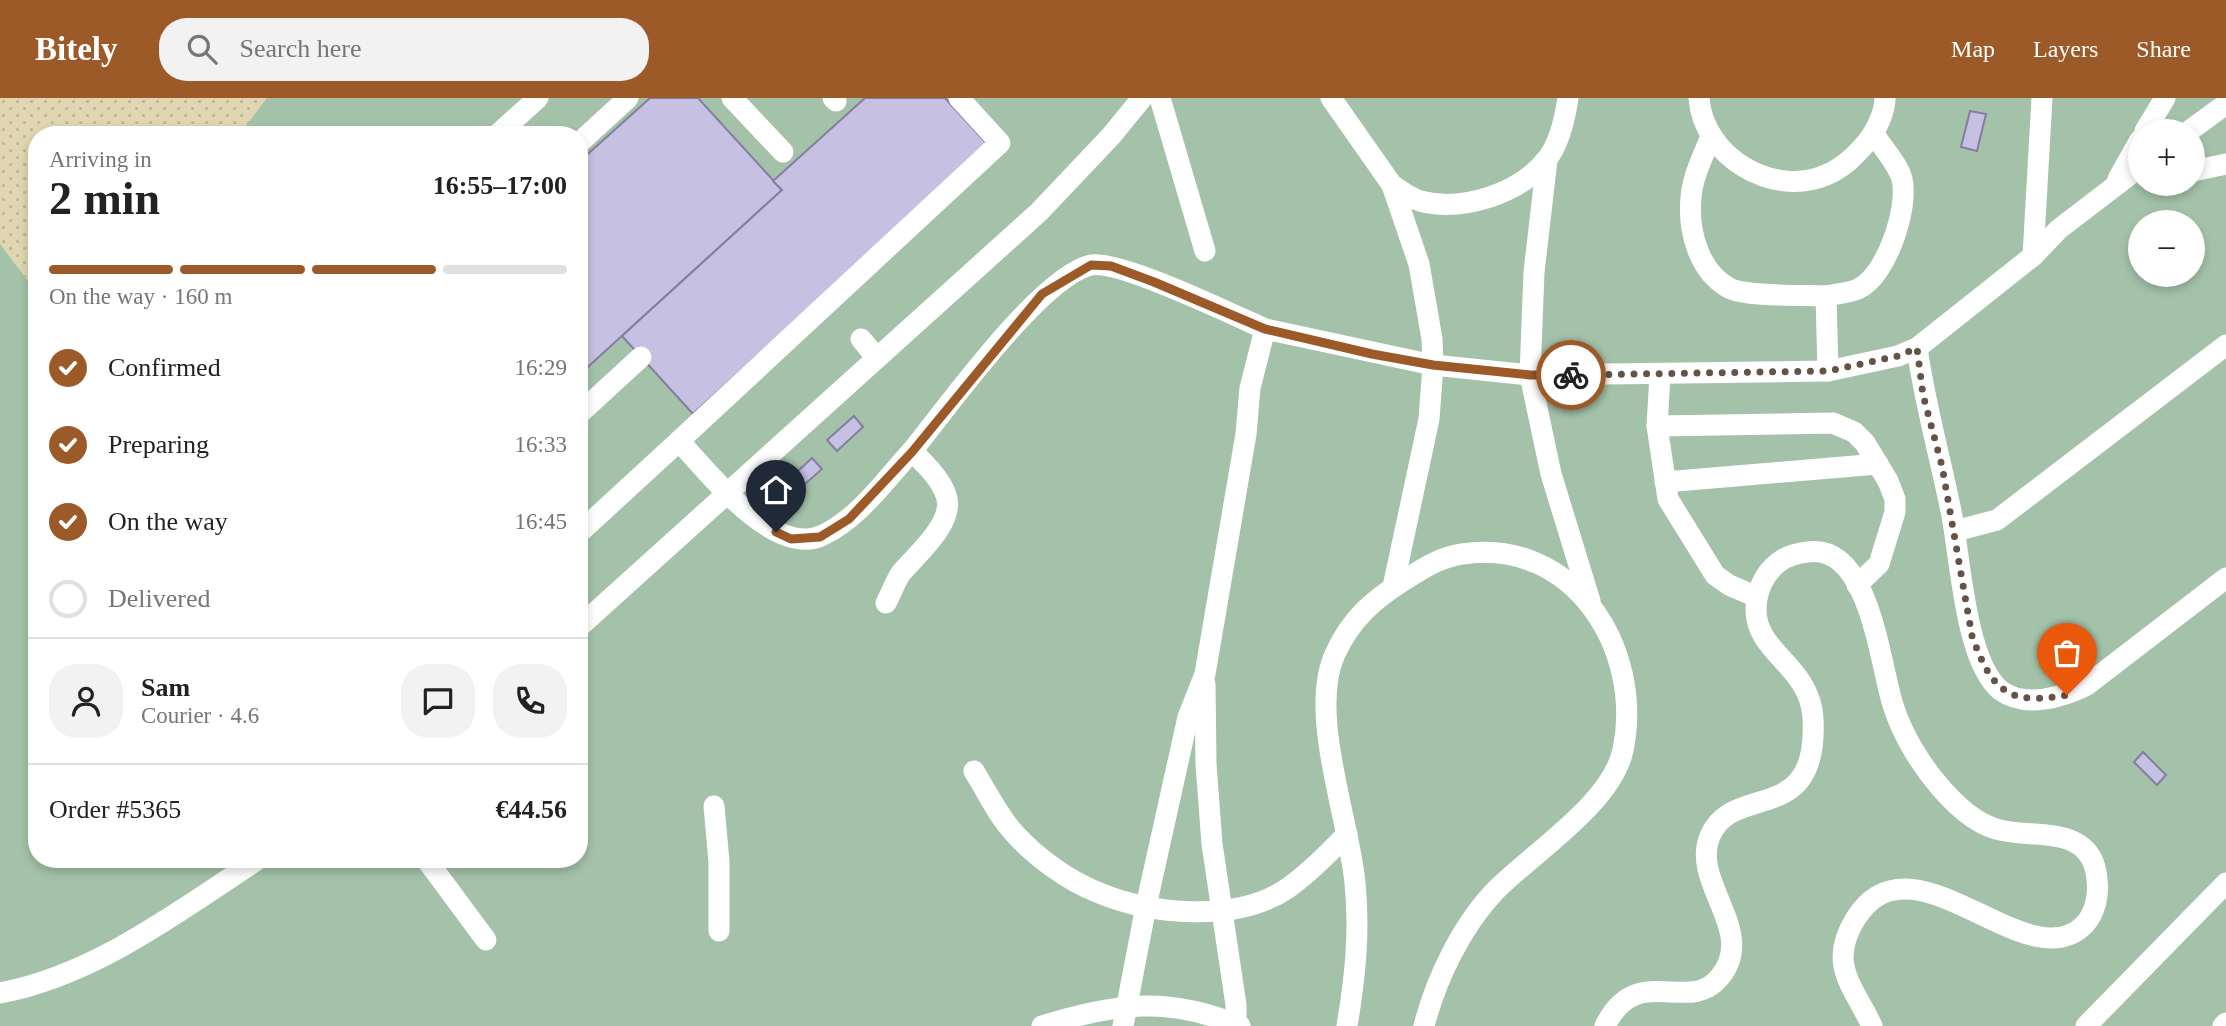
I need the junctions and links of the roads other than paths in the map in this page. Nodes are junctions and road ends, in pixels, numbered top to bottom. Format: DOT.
graph roads {
  1 [pos="538,98"];
  2 [pos="628,98"];
  3 [pos="732,98"];
  4 [pos="959,98"];
  5 [pos="1142,98"];
  6 [pos="1160,98"];
  7 [pos="1331,98"];
  8 [pos="1569,98"];
  9 [pos="1699,98"];
  10 [pos="1885,98"];
  11 [pos="2042,98"];
  12 [pos="2165,98"];
  13 [pos="2226,104"];
  14 [pos="2152,119"];
  15 [pos="2205,119"];
  16 [pos="507,126"];
  17 [pos="1874,134"];
  18 [pos="588,135"];
  19 [pos="1711,136"];
  20 [pos="783,152"];
  21 [pos="1547,160"];
  22 [pos="2128,161"];
  23 [pos="2226,164"];
  24 [pos="2205,168"];
  25 [pos="2128,176"];
  26 [pos="2128,184"];
  27 [pos="1392,185"];
  28 [pos="2113,187"];
  29 [pos="1205,251"];
  30 [pos="2033,256"];
  31 [pos="1826,296"];
  32 [pos="1265,329"];
  33 [pos="861,339"];
  34 [pos="2226,345"];
  35 [pos="1917,348"];
  36 [pos="641,357"];
  37 [pos="877,358"];
  38 [pos="1433,365"];
  39 [pos="1828,371"];
  40 [pos="1530,375"];
  41 [pos="1660,375"];
  42 [pos="588,406"];
  43 [pos="1657,426"];
  44 [pos="679,441"];
  45 [pos="912,452"];
  46 [pos="1878,464"];
  47 [pos="1665,482"];
  48 [pos="588,525"];
  49 [pos="1955,531"];
  50 [pos="2226,578"];
  51 [pos="1857,584"];
  52 [pos="1393,587"];
  53 [pos="1757,597"];
  54 [pos="887,603"];
  55 [pos="1592,609"];
  56 [pos="588,619"];
  57 [pos="1205,674"];
  58 [pos="974,771"];
  59 [pos="714,806"];
  60 [pos="1347,834"];
  61 [pos="245,868"];
  62 [pos="433,868"];
  63 [pos="2226,883"];
  64 [pos="1146,906"];
  65 [pos="1222,910"];
  66 [pos="719,931"];
  67 [pos="486,940"];
  68 [pos="0,993"];
  69 [pos="1125,1017"];
  70 [pos="1237,1025"];
  71 [pos="1042,1026"];
  72 [pos="1347,1026"];
  73 [pos="1424,1026"];
  74 [pos="1605,1026"];
  75 [pos="1872,1026"];
  76 [pos="2086,1026"];
  1 -- 16 [label="lane"];
  2 -- 18 [label="lane"];
  3 -- 20 [label="lane"];
  4 -- 44 [label="lane"];
  5 -- 37 [label="lane"];
  6 -- 29 [label="lane"];
  7 -- 27 [label="lane"];
  8 -- 21 [label="lane"];
  9 -- 19 [label="lane"];
  10 -- 17 [label="lane"];
  11 -- 30 [label="lane"];
  12 -- 14 [label="lane"];
  13 -- 15 [label="lane"];
  17 -- 19 [label="lane"];
  17 -- 31 [label="lane"];
  19 -- 31 [label="lane"];
  21 -- 27 [label="lane"];
  21 -- 40 [label="lane"];
  22 -- 28 [label="lane"];
  23 -- 24 [label="lane"];
  25 -- 28 [label="lane"];
  26 -- 28 [label="lane"];
  27 -- 38 [label="lane"];
  28 -- 30 [label="lane"];
  30 -- 35 [label="lane"];
  31 -- 39 [label="lane"];
  32 -- 38 [label="lane"];
  32 -- 45 [label="lane"];
  32 -- 57 [label="lane"];
  33 -- 37 [label="lane"];
  34 -- 49 [label="lane"];
  35 -- 39 [label="lane"];
  35 -- 49 [label="lane"];
  36 -- 42 [label="lane"];
  37 -- 56 [label="lane"];
  38 -- 40 [label="lane"];
  38 -- 52 [label="lane"];
  39 -- 41 [label="lane"];
  40 -- 41 [label="lane"];
  40 -- 55 [label="lane"];
  41 -- 43 [label="lane"];
  43 -- 46 [label="lane"];
  43 -- 47 [label="lane"];
  44 -- 45 [label="lane"];
  44 -- 48 [label="lane"];
  45 -- 54 [label="lane"];
  46 -- 47 [label="lane"];
  46 -- 51 [label="lane"];
  47 -- 53 [label="lane"];
  49 -- 50 [label="lane"];
  51 -- 53 [label="lane"];
  51 -- 75 [label="lane"];
  52 -- 55 [label="lane"];
  52 -- 60 [label="lane"];
  53 -- 74 [label="lane"];
  55 -- 73 [label="lane"];
  57 -- 64 [label="lane"];
  57 -- 65 [label="lane"];
  58 -- 64 [label="lane"];
  59 -- 66 [label="lane"];
  60 -- 65 [label="lane"];
  60 -- 72 [label="lane"];
  61 -- 68 [label="lane"];
  62 -- 67 [label="lane"];
  63 -- 76 [label="lane"];
  64 -- 65 [label="lane"];
  64 -- 69 [label="lane"];
  65 -- 70 [label="lane"];
  69 -- 70 [label="lane"];
  69 -- 71 [label="lane"];
}
